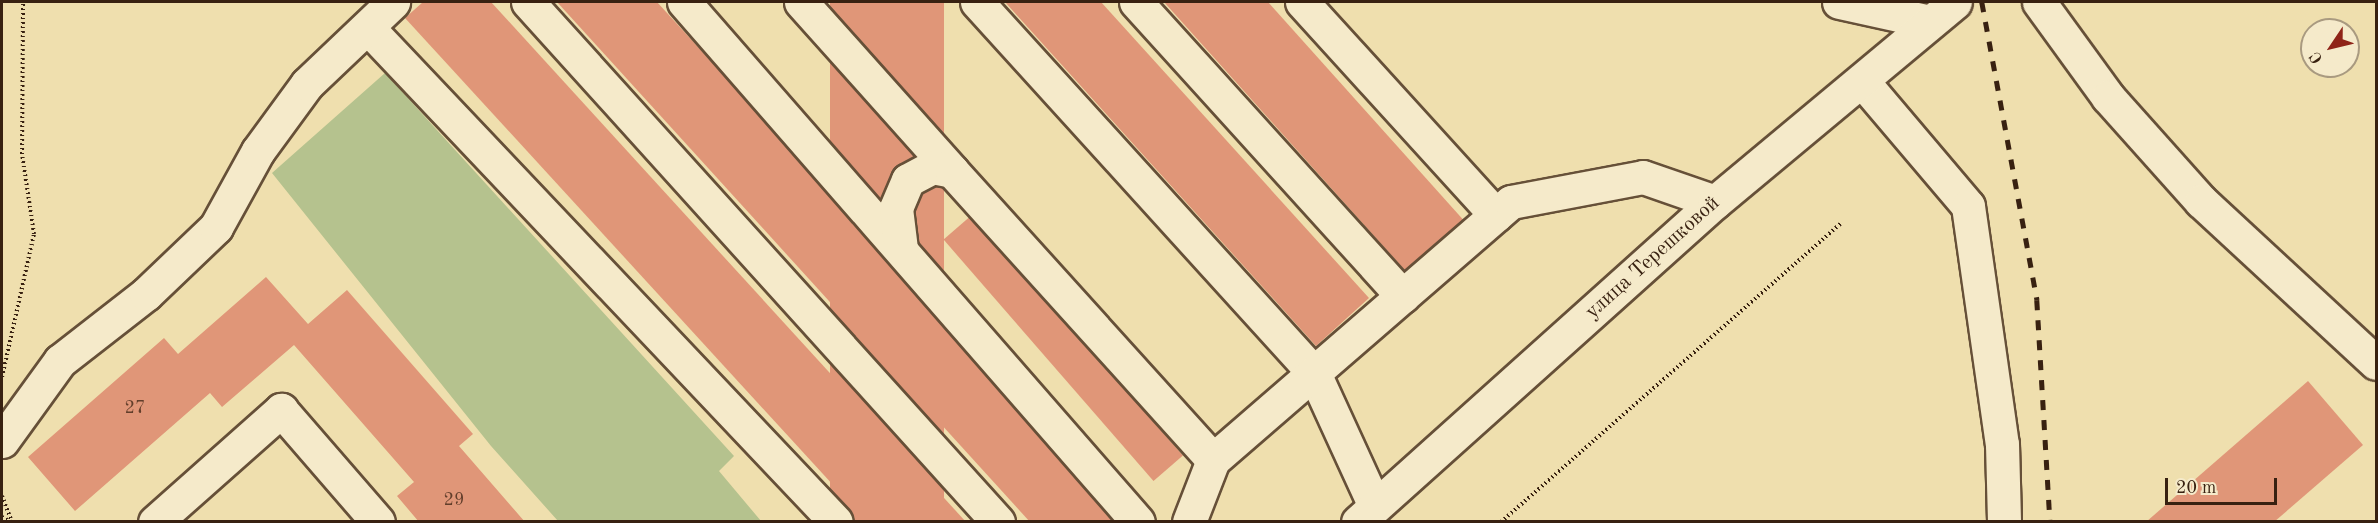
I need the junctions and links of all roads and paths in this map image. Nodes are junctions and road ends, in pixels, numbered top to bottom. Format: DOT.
graph roads {
  1 [pos="23,2"];
  2 [pos="393,2"];
  3 [pos="528,2"];
  4 [pos="684,2"];
  5 [pos="801,2"];
  6 [pos="977,2"];
  7 [pos="1136,2"];
  8 [pos="1302,2"];
  9 [pos="1839,2"];
  10 [pos="1955,2"];
  11 [pos="2039,2"];
  12 [pos="1930,22"];
  13 [pos="368,28"];
  14 [pos="1863,82"];
  15 [pos="952,171"];
  16 [pos="1715,202"];
  17 [pos="1496,215"];
  18 [pos="1842,222"];
  19 [pos="901,249"];
  20 [pos="1403,296"];
  21 [pos="2376,363"];
  22 [pos="1314,373"];
  23 [pos="2,382"];
  24 [pos="2,441"];
  25 [pos="1213,460"];
  26 [pos="2,496"];
  27 [pos="1367,514"];
  28 [pos="2,517"];
  29 [pos="11,522"];
  30 [pos="155,522"];
  31 [pos="378,522"];
  32 [pos="836,522"];
  33 [pos="998,522"];
  34 [pos="1138,522"];
  35 [pos="1190,522"];
  36 [pos="1502,522"];
  37 [pos="2004,522"];
  1 -- 23 [label="path"];
  2 -- 13 [label="street"];
  3 -- 33 [label="street"];
  4 -- 19 [label="street"];
  5 -- 15 [label="street"];
  6 -- 22 [label="street"];
  7 -- 20 [label="street"];
  8 -- 17 [label="street"];
  9 -- 12 [label="street"];
  10 -- 12 [label="street, улица Терешковой"];
  11 -- 21 [label="street"];
  12 -- 14 [label="street, улица Терешковой"];
  13 -- 24 [label="street"];
  13 -- 32 [label="street"];
  14 -- 16 [label="street, улица Терешковой"];
  14 -- 37 [label="street"];
  15 -- 19 [label="street"];
  15 -- 25 [label="street"];
  16 -- 17 [label="street"];
  16 -- 27 [label="street, улица Терешковой"];
  17 -- 20 [label="street"];
  18 -- 36 [label="path"];
  19 -- 34 [label="street"];
  20 -- 22 [label="street"];
  22 -- 25 [label="street"];
  22 -- 27 [label="street"];
  25 -- 35 [label="street"];
  26 -- 29 [label="path"];
  28 -- 29 [label="path"];
  30 -- 31 [label="street"];
}
